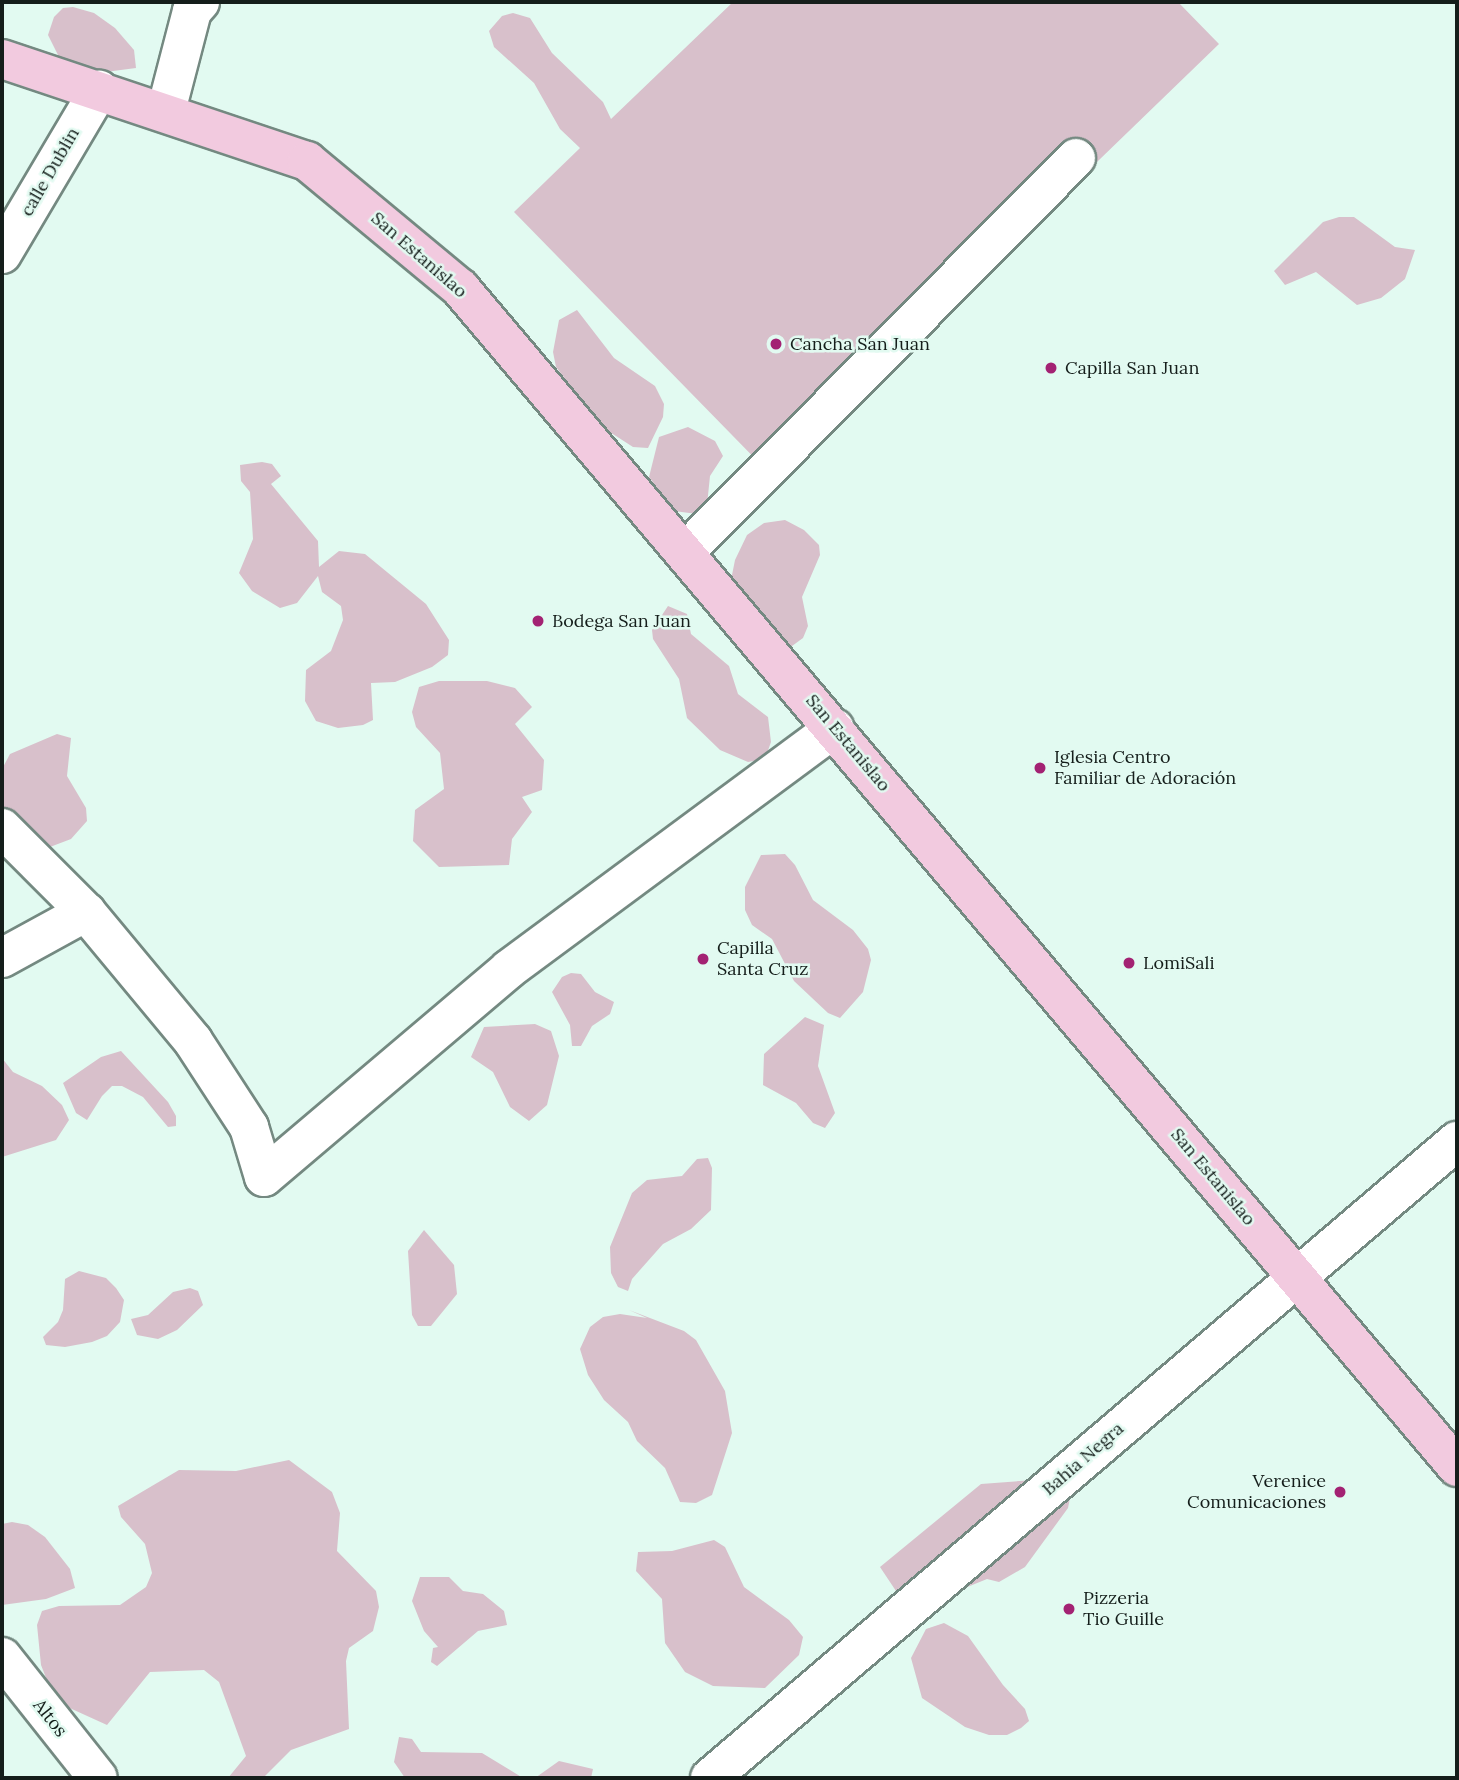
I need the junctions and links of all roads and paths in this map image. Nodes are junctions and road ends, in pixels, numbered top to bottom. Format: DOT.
graph roads {
  1 [pos="200,2"];
  2 [pos="2,59"];
  3 [pos="99,90"];
  4 [pos="166,111"];
  5 [pos="1076,158"];
  6 [pos="2,254"];
  7 [pos="685,552"];
  8 [pos="835,727"];
  9 [pos="2,828"];
  10 [pos="86,912"];
  11 [pos="2,958"];
  12 [pos="1457,1141"];
  13 [pos="1296,1276"];
  14 [pos="1457,1467"];
  15 [pos="2,1657"];
  16 [pos="98,1778"];
  17 [pos="710,1778"];
  1 -- 4 [label="street"];
  2 -- 3 [label="main road, San Estanislao"];
  3 -- 4 [label="main road, San Estanislao"];
  3 -- 6 [label="street, calle Dublin"];
  4 -- 7 [label="main road, San Estanislao"];
  5 -- 7 [label="street"];
  7 -- 8 [label="main road, San Estanislao"];
  8 -- 10 [label="street"];
  8 -- 13 [label="main road, San Estanislao"];
  9 -- 10 [label="street"];
  10 -- 11 [label="street"];
  12 -- 13 [label="street, Bahia Negra"];
  13 -- 14 [label="main road, San Estanislao"];
  13 -- 17 [label="street, Bahia Negra"];
  15 -- 16 [label="street, Altos"];
}
